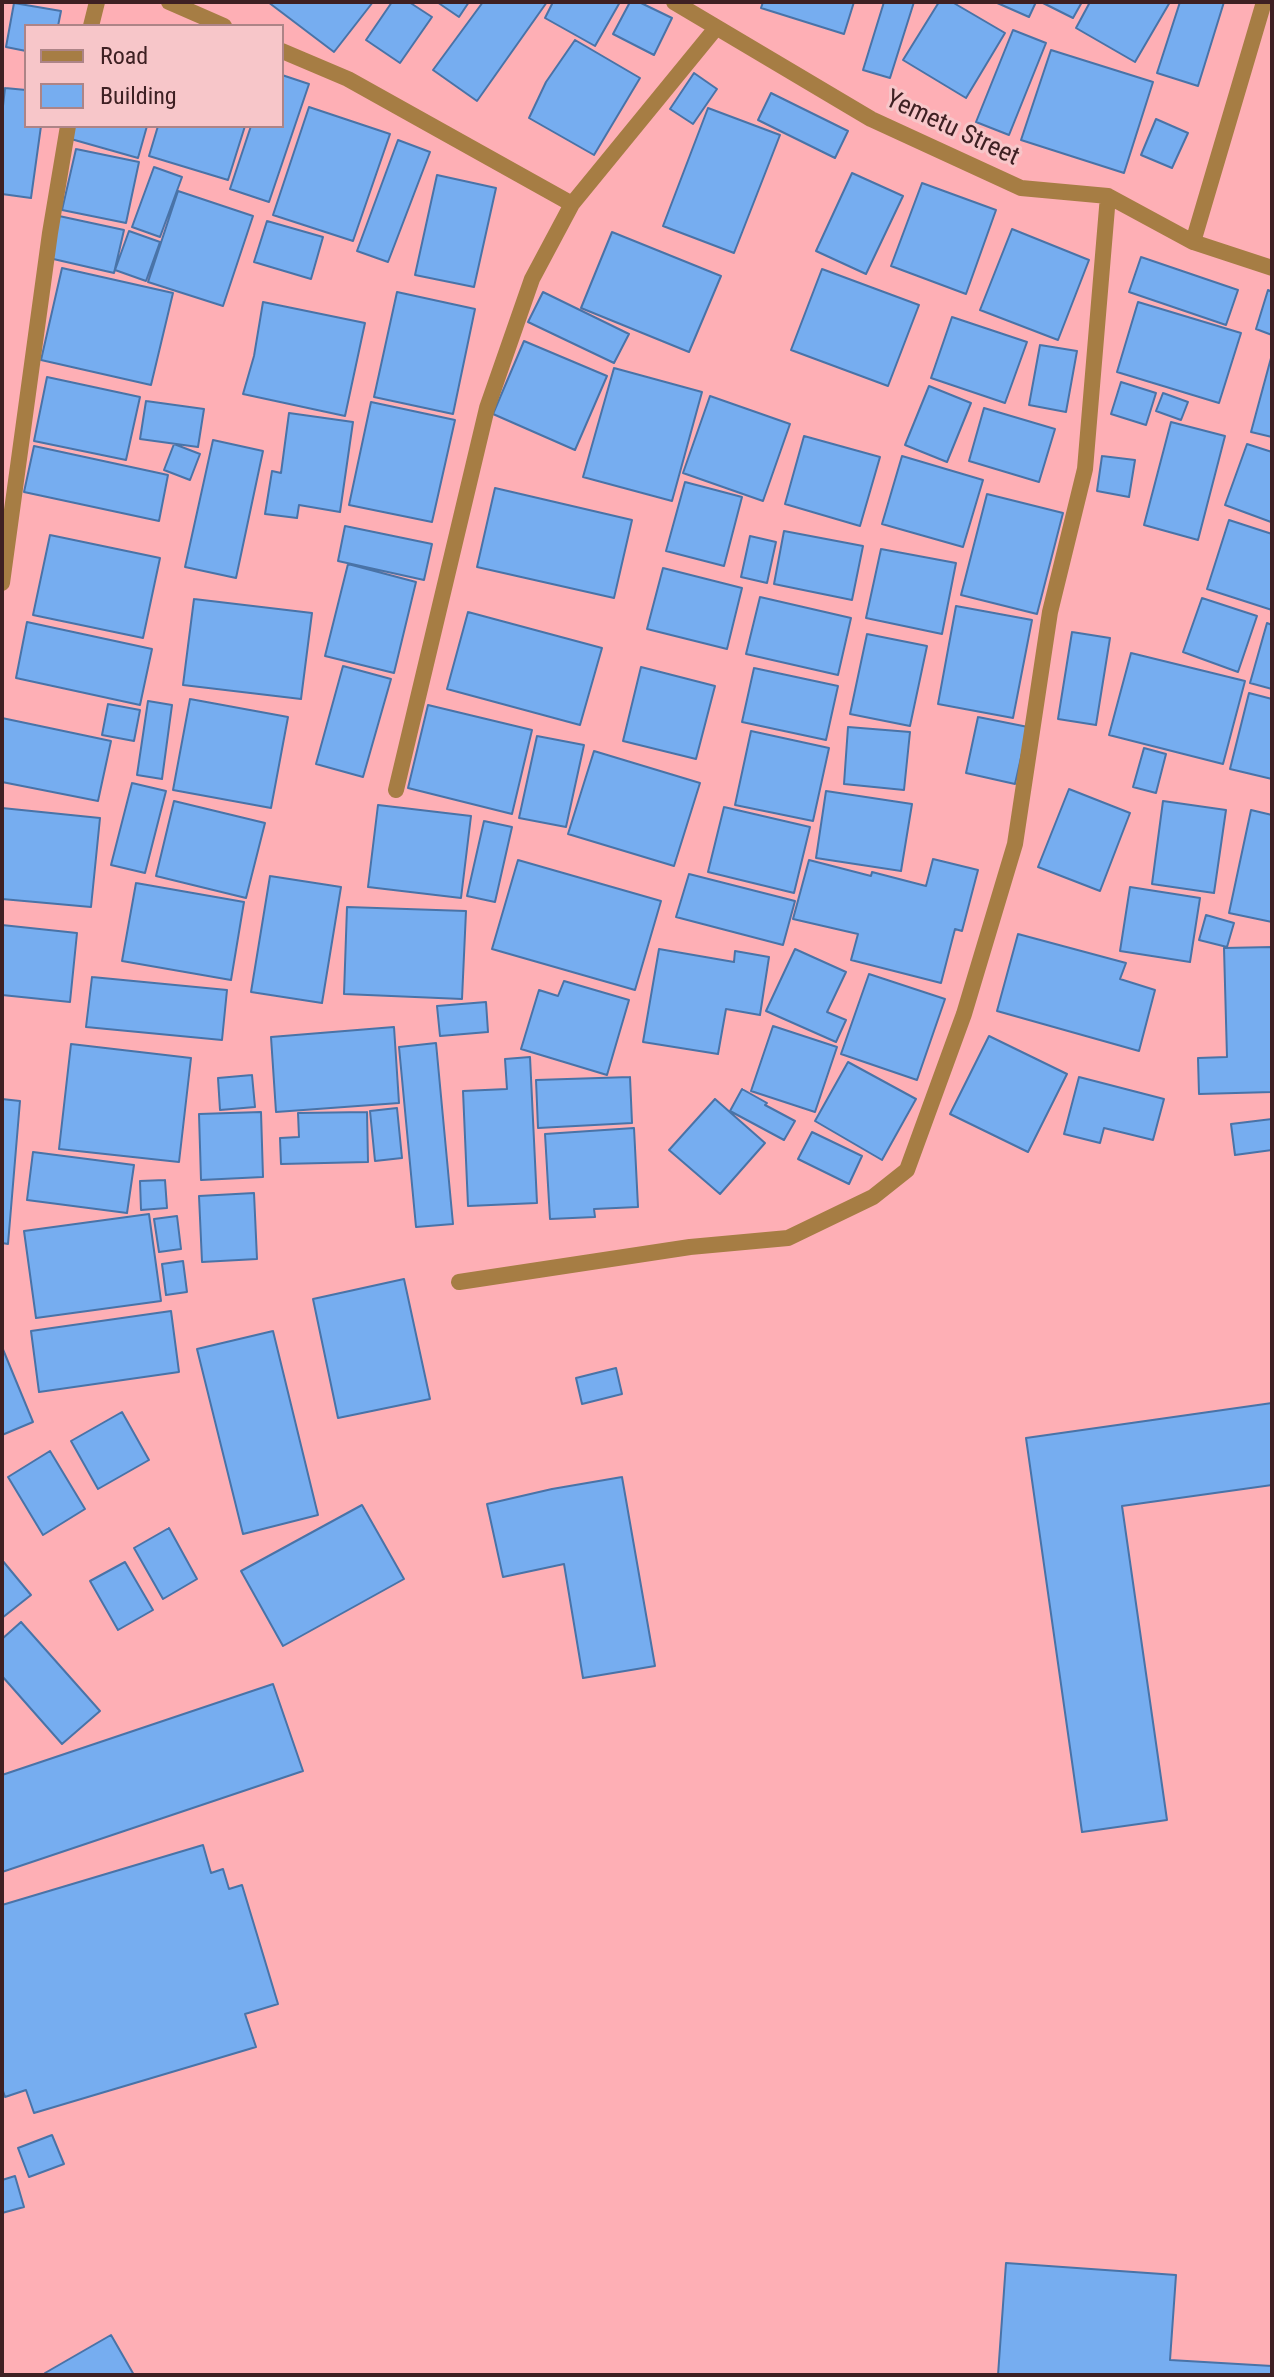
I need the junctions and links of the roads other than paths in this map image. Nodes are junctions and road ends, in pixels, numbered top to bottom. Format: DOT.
graph roads {
  1 [pos="97,2"];
  2 [pos="169,2"];
  3 [pos="674,2"];
  4 [pos="1264,2"];
  5 [pos="92,24"];
  6 [pos="219,24"];
  7 [pos="716,28"];
  8 [pos="284,52"];
  9 [pos="68,128"];
  10 [pos="1108,196"];
  11 [pos="572,204"];
  12 [pos="1193,242"];
  13 [pos="1272,268"];
  14 [pos="2,583"];
  15 [pos="396,790"];
  16 [pos="459,1282"];
  1 -- 5 [label="street"];
  2 -- 6 [label="street"];
  3 -- 7 [label="street, Yemetu Street"];
  4 -- 12 [label="street"];
  7 -- 10 [label="street, Yemetu Street"];
  7 -- 11 [label="street"];
  8 -- 11 [label="street"];
  9 -- 14 [label="street"];
  10 -- 12 [label="street, Yemetu Street"];
  10 -- 16 [label="street"];
  11 -- 15 [label="street"];
  12 -- 13 [label="street, Yemetu Street"];
}
